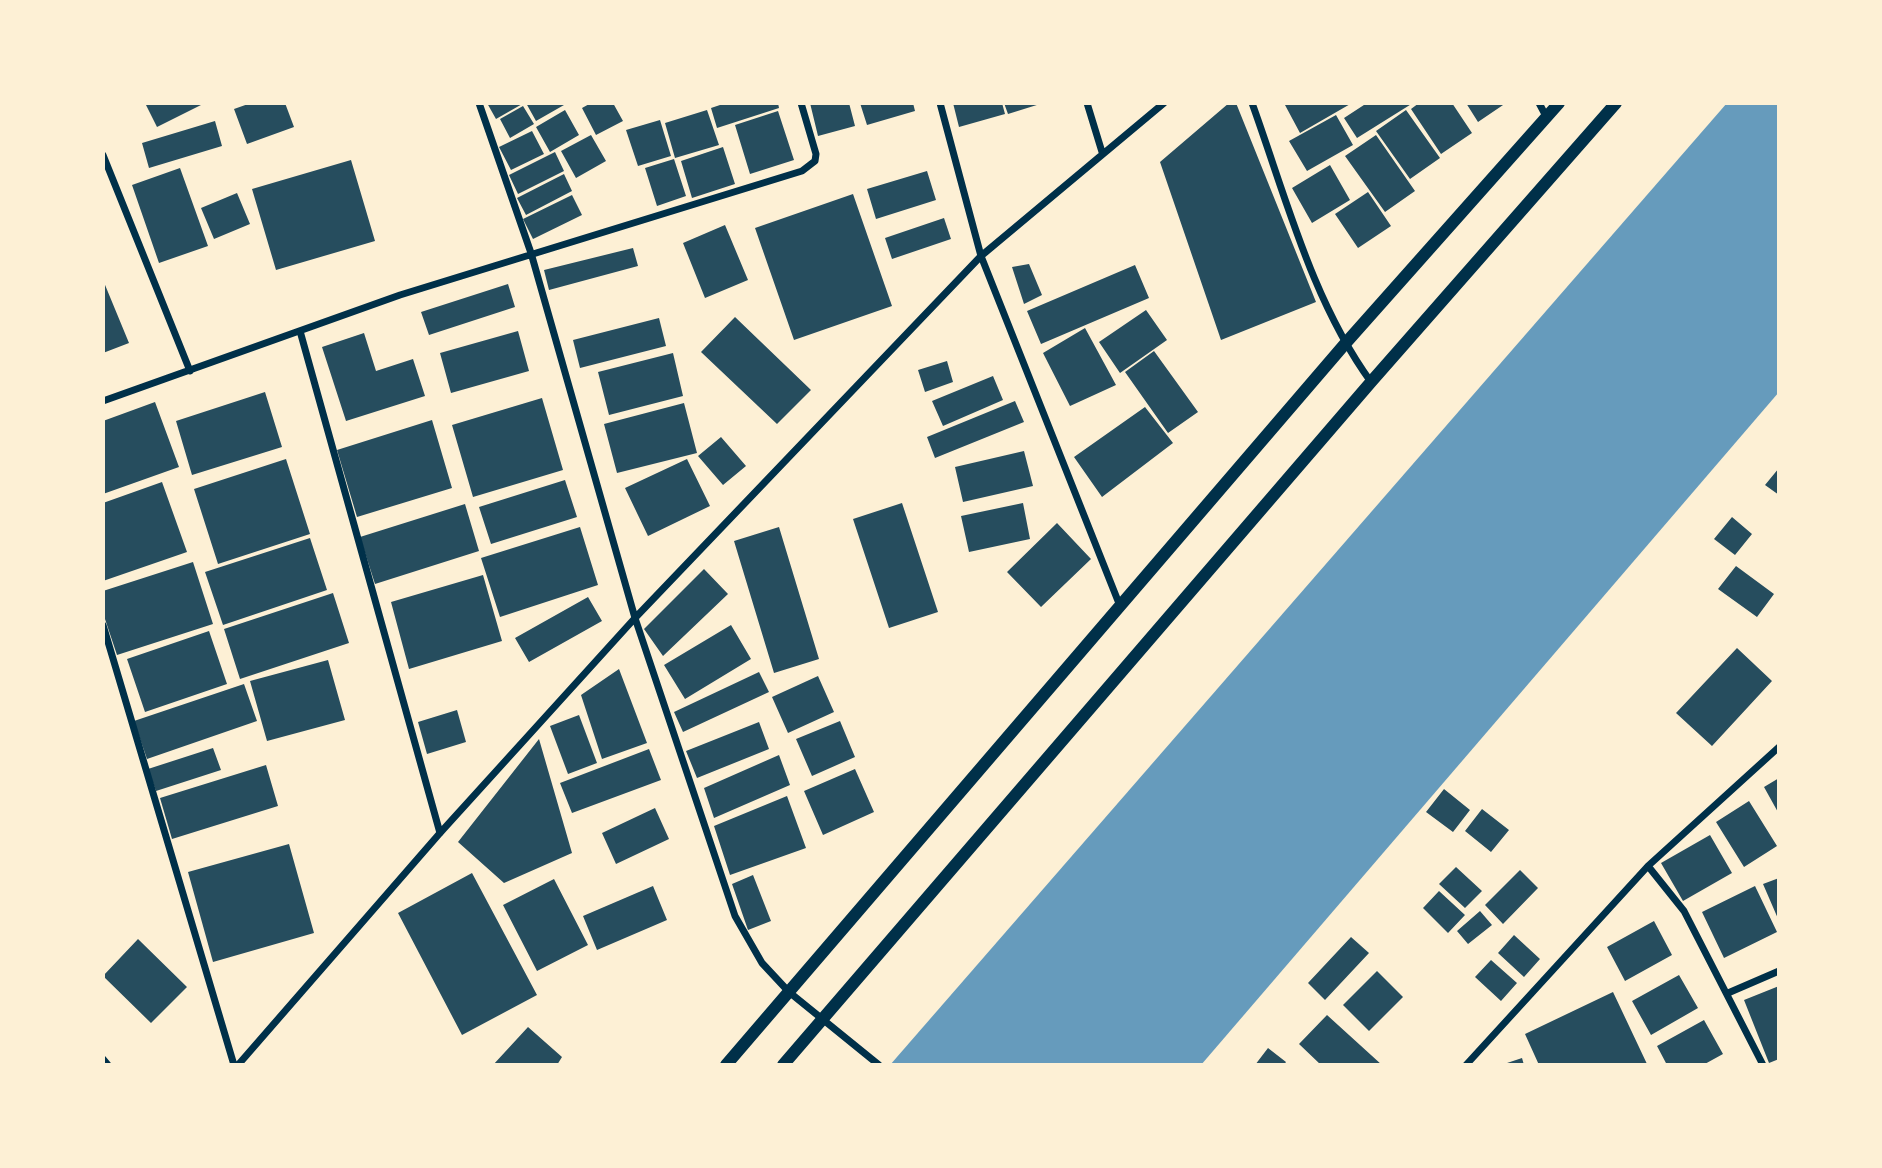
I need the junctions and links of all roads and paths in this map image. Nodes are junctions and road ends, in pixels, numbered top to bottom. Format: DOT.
graph roads {
  1 [pos="479,103"];
  2 [pos="801,103"];
  3 [pos="940,103"];
  4 [pos="1087,103"];
  5 [pos="1164,103"];
  6 [pos="1252,103"];
  7 [pos="1539,103"];
  8 [pos="1559,103"];
  9 [pos="1616,103"];
  10 [pos="1547,118"];
  11 [pos="1102,152"];
  12 [pos="103,155"];
  13 [pos="531,253"];
  14 [pos="981,256"];
  15 [pos="300,331"];
  16 [pos="1344,345"];
  17 [pos="190,370"];
  18 [pos="1371,382"];
  19 [pos="103,401"];
  20 [pos="1121,607"];
  21 [pos="635,618"];
  22 [pos="104,628"];
  23 [pos="1779,747"];
  24 [pos="440,833"];
  25 [pos="1648,866"];
  26 [pos="1779,971"];
  27 [pos="789,992"];
  28 [pos="1728,993"];
  29 [pos="824,1021"];
  30 [pos="103,1059"];
  31 [pos="108,1065"];
  32 [pos="236,1065"];
  33 [pos="726,1065"];
  34 [pos="783,1065"];
  35 [pos="879,1065"];
  36 [pos="1466,1065"];
  37 [pos="1763,1065"];
  1 -- 13 [label="street"];
  2 -- 13 [label="street"];
  3 -- 14 [label="street"];
  4 -- 11 [label="street"];
  5 -- 11 [label="street"];
  6 -- 16 [label="street"];
  7 -- 10 [label="street"];
  8 -- 10 [label="street"];
  9 -- 18 [label="street"];
  10 -- 16 [label="street"];
  11 -- 14 [label="street"];
  12 -- 17 [label="street"];
  13 -- 15 [label="street"];
  13 -- 21 [label="street"];
  14 -- 20 [label="street"];
  14 -- 21 [label="street"];
  15 -- 17 [label="street"];
  15 -- 24 [label="street"];
  16 -- 18 [label="street"];
  16 -- 20 [label="street"];
  17 -- 19 [label="street"];
  18 -- 29 [label="street"];
  20 -- 27 [label="street"];
  21 -- 24 [label="street"];
  21 -- 27 [label="street"];
  22 -- 32 [label="street"];
  23 -- 25 [label="street"];
  24 -- 32 [label="street"];
  25 -- 28 [label="street"];
  25 -- 36 [label="street"];
  26 -- 28 [label="street"];
  27 -- 29 [label="street"];
  27 -- 33 [label="street"];
  28 -- 37 [label="street"];
  29 -- 34 [label="street"];
  29 -- 35 [label="street"];
  30 -- 31 [label="street"];
}
